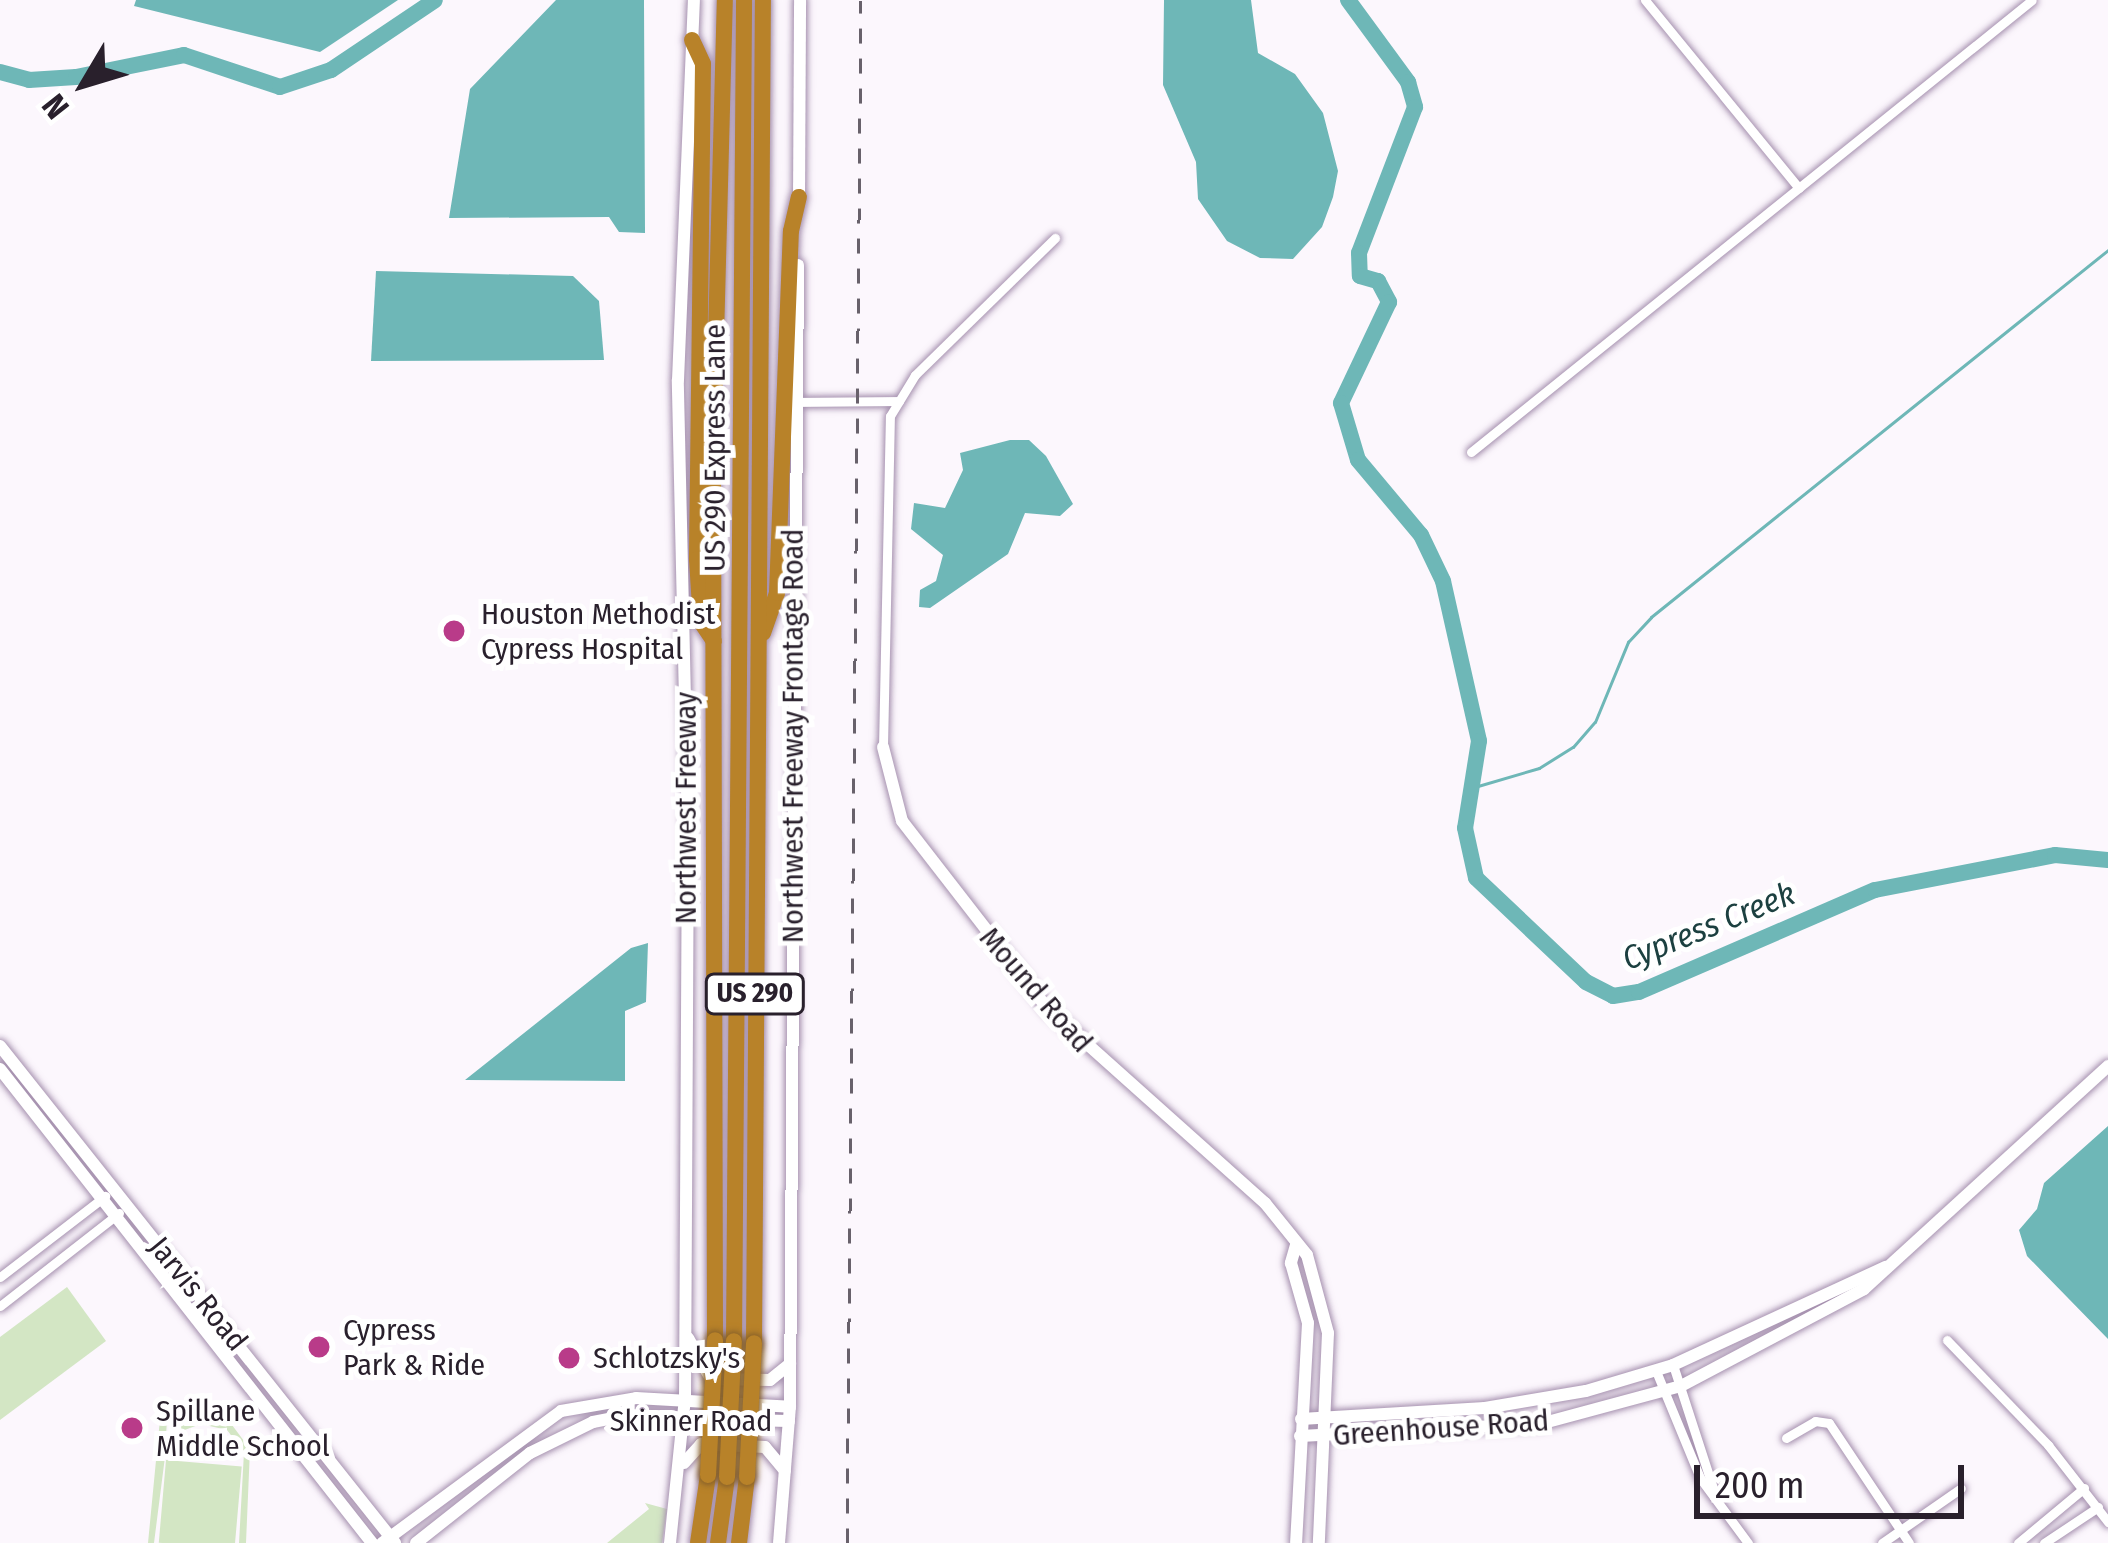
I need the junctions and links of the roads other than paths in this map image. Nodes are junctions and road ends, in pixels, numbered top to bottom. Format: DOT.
graph roads {
  1 [pos="694,0"];
  2 [pos="725,0"];
  3 [pos="744,0"];
  4 [pos="763,0"];
  5 [pos="800,0"];
  6 [pos="1645,0"];
  7 [pos="2032,0"];
  8 [pos="692,40"];
  9 [pos="1799,188"];
  10 [pos="800,197"];
  11 [pos="1055,238"];
  12 [pos="899,401"];
  13 [pos="794,402"];
  14 [pos="1471,452"];
  15 [pos="714,641"];
  16 [pos="759,646"];
  17 [pos="883,747"];
  18 [pos="0,1046"];
  19 [pos="2108,1066"];
  20 [pos="0,1069"];
  21 [pos="114,1189"];
  22 [pos="101,1199"];
  23 [pos="128,1206"];
  24 [pos="115,1216"];
  25 [pos="1296,1245"];
  26 [pos="1903,1259"];
  27 [pos="0,1277"];
  28 [pos="0,1306"];
  29 [pos="685,1332"];
  30 [pos="1947,1340"];
  31 [pos="790,1364"];
  32 [pos="1673,1365"];
  33 [pos="1656,1371"];
  34 [pos="270,1384"];
  35 [pos="1681,1386"];
  36 [pos="1664,1392"];
  37 [pos="256,1395"];
  38 [pos="685,1399"];
  39 [pos="790,1414"];
  40 [pos="684,1418"];
  41 [pos="1325,1418"];
  42 [pos="1301,1419"];
  43 [pos="517,1436"];
  44 [pos="1300,1436"];
  45 [pos="1324,1436"];
  46 [pos="1786,1438"];
  47 [pos="530,1453"];
  48 [pos="681,1469"];
  49 [pos="717,1476"];
  50 [pos="788,1478"];
  51 [pos="1961,1488"];
  52 [pos="2084,1489"];
  53 [pos="1715,1496"];
  54 [pos="2098,1507"];
  55 [pos="2108,1522"];
  56 [pos="1904,1531"];
  57 [pos="389,1541"];
  58 [pos="372,1543"];
  59 [pos="416,1543"];
  60 [pos="670,1543"];
  61 [pos="698,1543"];
  62 [pos="718,1543"];
  63 [pos="739,1543"];
  64 [pos="779,1543"];
  65 [pos="1296,1543"];
  66 [pos="1319,1543"];
  67 [pos="1748,1543"];
  68 [pos="1882,1543"];
  69 [pos="1912,1543"];
  70 [pos="2018,1543"];
  71 [pos="2044,1543"];
  1 -- 8 [label="street"];
  2 -- 15 [label="highway, Northwest Freeway / US 290"];
  3 -- 49 [label="highway, US 290 Express Lane, bridge"];
  4 -- 16 [label="highway, US 290"];
  5 -- 10 [label="street, Northwest Freeway Frontage Road"];
  6 -- 9 [label="street"];
  7 -- 9 [label="street"];
  8 -- 15 [label="highway"];
  8 -- 29 [label="street"];
  9 -- 14 [label="street"];
  10 -- 13 [label="street, Northwest Freeway Frontage Road"];
  10 -- 16 [label="highway"];
  11 -- 12 [label="street"];
  12 -- 13 [label="street"];
  12 -- 17 [label="street"];
  13 -- 31 [label="street, Northwest Freeway Frontage Road"];
  15 -- 49 [label="highway, Northwest Freeway / US 290, bridge"];
  16 -- 63 [label="highway, US 290, bridge"];
  17 -- 25 [label="street, Mound Road"];
  18 -- 21 [label="street, Jarvis Road"];
  19 -- 26 [label="street, Greenhouse Road"];
  20 -- 22 [label="street, Jarvis Road"];
  21 -- 22 [label="street"];
  21 -- 23 [label="street, Jarvis Road"];
  22 -- 24 [label="street, Jarvis Road"];
  22 -- 27 [label="street"];
  23 -- 24 [label="street"];
  23 -- 34 [label="street, Jarvis Road"];
  24 -- 28 [label="street"];
  24 -- 37 [label="street, Jarvis Road"];
  25 -- 41 [label="street, Mound Road"];
  25 -- 42 [label="street"];
  26 -- 32 [label="street, Greenhouse Road"];
  26 -- 35 [label="street, Greenhouse Road"];
  29 -- 31 [label="street"];
  29 -- 38 [label="street"];
  30 -- 52 [label="street"];
  31 -- 39 [label="street, Northwest Freeway Frontage Road"];
  32 -- 33 [label="street, Greenhouse Road"];
  32 -- 35 [label="street"];
  33 -- 36 [label="street"];
  33 -- 41 [label="street, Greenhouse Road"];
  34 -- 37 [label="street"];
  34 -- 57 [label="street, Jarvis Road"];
  35 -- 36 [label="street, Greenhouse Road"];
  35 -- 53 [label="street"];
  36 -- 45 [label="street, Greenhouse Road"];
  36 -- 53 [label="street"];
  37 -- 58 [label="street, Jarvis Road"];
  38 -- 39 [label="street, Skinner Road"];
  38 -- 40 [label="street"];
  38 -- 43 [label="street, Skinner Road"];
  39 -- 40 [label="street, Skinner Road"];
  39 -- 50 [label="street, Northwest Freeway Frontage Road"];
  40 -- 47 [label="street, Skinner Road"];
  40 -- 48 [label="street"];
  41 -- 42 [label="street, Greenhouse Road"];
  41 -- 45 [label="street, Mound Road"];
  42 -- 44 [label="street"];
  43 -- 47 [label="street"];
  43 -- 57 [label="street, Skinner Road"];
  44 -- 45 [label="street, Greenhouse Road"];
  44 -- 65 [label="street"];
  45 -- 66 [label="street, Mound Road"];
  46 -- 56 [label="street"];
  47 -- 59 [label="street, Skinner Road"];
  48 -- 50 [label="street"];
  48 -- 60 [label="street"];
  49 -- 61 [label="highway, Northwest Freeway / US 290"];
  49 -- 62 [label="highway, US 290 Express Lane"];
  50 -- 64 [label="street, Northwest Freeway Frontage Road"];
  51 -- 56 [label="street"];
  52 -- 54 [label="street"];
  52 -- 70 [label="street"];
  53 -- 67 [label="street"];
  54 -- 55 [label="street"];
  54 -- 71 [label="street"];
  56 -- 68 [label="street"];
  56 -- 69 [label="street"];
}
